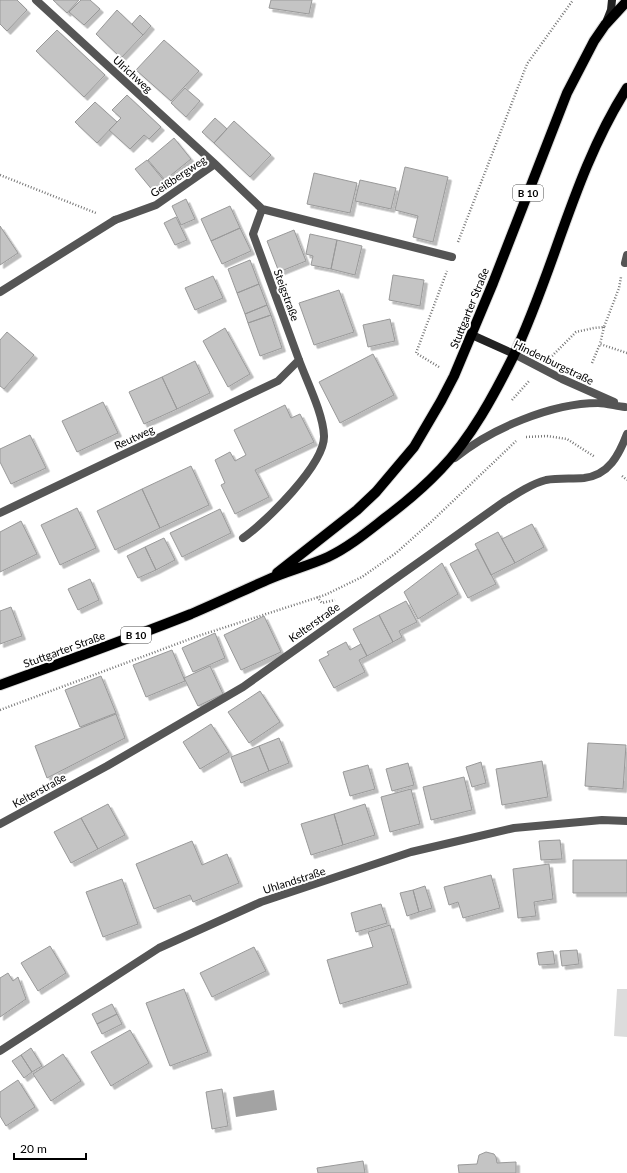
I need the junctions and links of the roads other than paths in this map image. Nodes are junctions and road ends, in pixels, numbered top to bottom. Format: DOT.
graph roads {
  1 [pos="36,0"];
  2 [pos="612,0"];
  3 [pos="627,1"];
  4 [pos="605,25"];
  5 [pos="627,88"];
  6 [pos="215,164"];
  7 [pos="262,209"];
  8 [pos="627,255"];
  9 [pos="452,257"];
  10 [pos="624,263"];
  11 [pos="0,292"];
  12 [pos="472,335"];
  13 [pos="514,354"];
  14 [pos="299,360"];
  15 [pos="626,408"];
  16 [pos="627,434"];
  17 [pos="442,468"];
  18 [pos="0,513"];
  19 [pos="243,538"];
  20 [pos="269,579"];
  21 [pos="0,685"];
  22 [pos="627,821"];
  23 [pos="0,824"];
  24 [pos="0,1051"];
  1 -- 6 [label="street, Ulrichweg"];
  2 -- 4 [label="street"];
  3 -- 4 [label="main road, Stuttgarter Straße / B 10"];
  4 -- 12 [label="main road, Stuttgarter Straße / B 10"];
  5 -- 13 [label="main road, Stuttgarter Straße / B 10"];
  6 -- 7 [label="street, Geißbergweg"];
  6 -- 11 [label="street, Geißbergweg"];
  7 -- 9 [label="street, Geißbergweg"];
  7 -- 14 [label="street, Steigstraße"];
  8 -- 10 [label="street"];
  12 -- 13 [label="street, Hindenburgstraße"];
  12 -- 20 [label="main road, Stuttgarter Straße / B 10"];
  13 -- 15 [label="street, Hindenburgstraße"];
  13 -- 17 [label="main road, Stuttgarter Straße / B 10"];
  14 -- 18 [label="street, Reutweg"];
  14 -- 19 [label="street, Steigstraße"];
  15 -- 17 [label="street"];
  16 -- 23 [label="street, Kelterstraße"];
  17 -- 20 [label="main road, Stuttgarter Straße / B 10"];
  20 -- 21 [label="main road, Stuttgarter Straße / B 10"];
  22 -- 24 [label="street, Uhlandstraße"];
}
